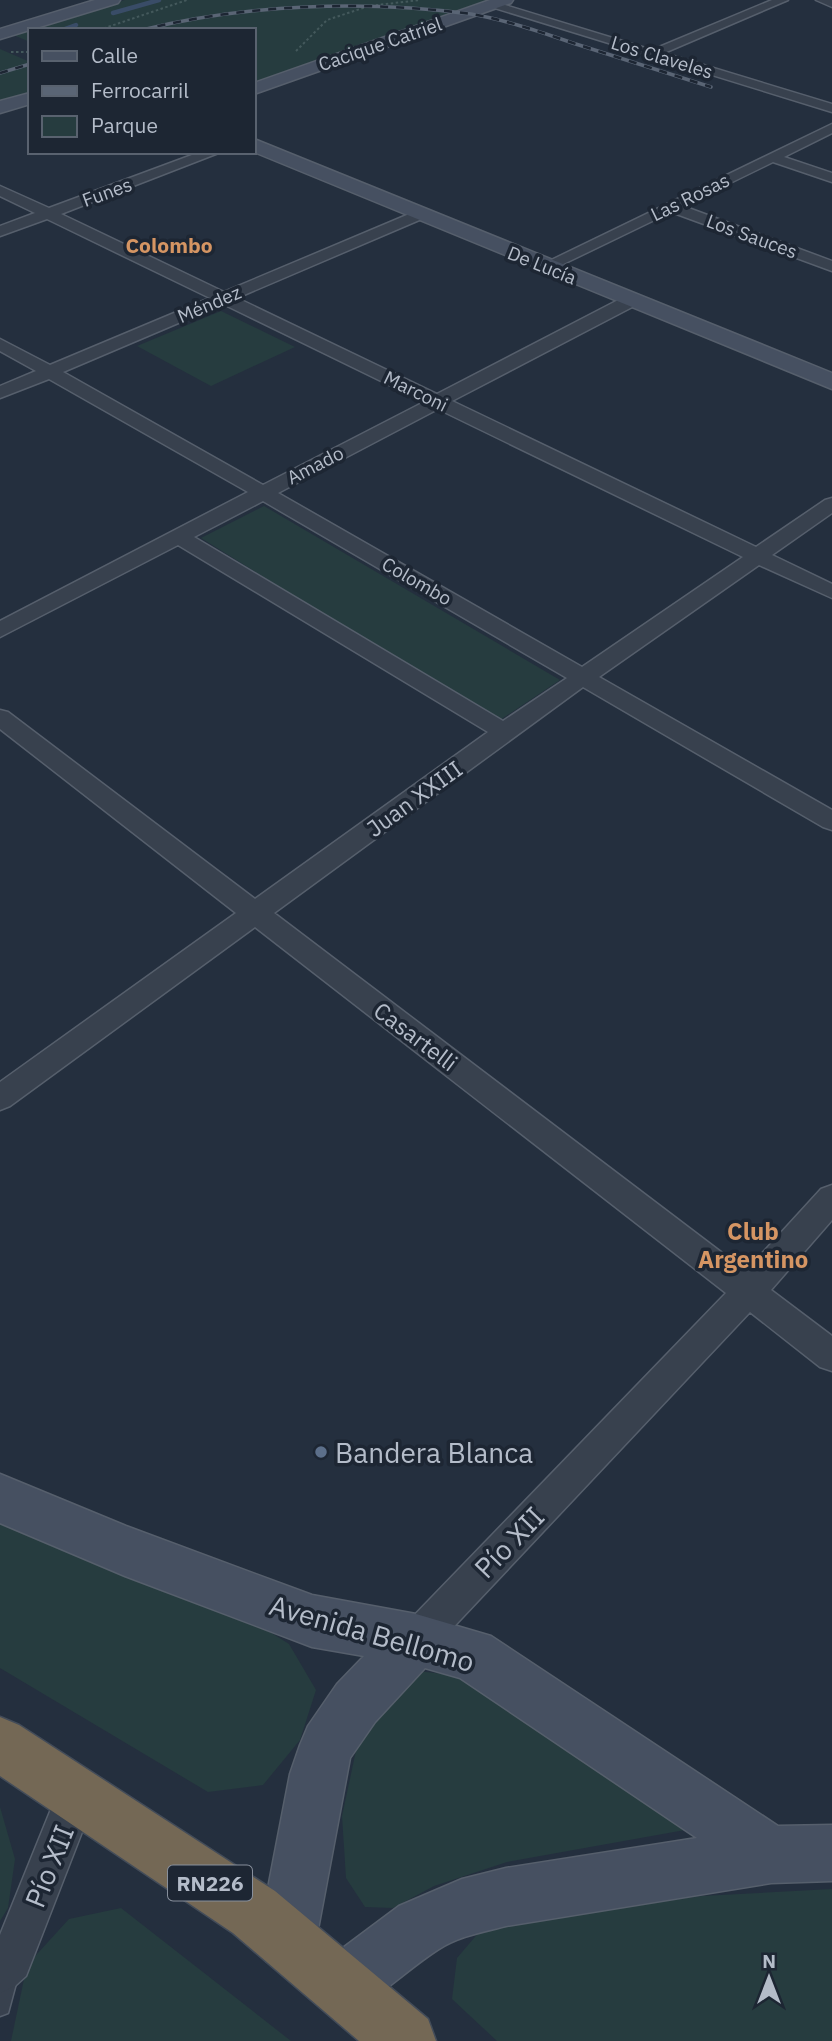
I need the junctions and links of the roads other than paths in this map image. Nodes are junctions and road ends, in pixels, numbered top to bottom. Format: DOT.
graph roads {
  1 [pos="78,0"];
  2 [pos="112,0"];
  3 [pos="782,0"];
  4 [pos="822,0"];
  5 [pos="498,2"];
  6 [pos="832,3"];
  7 [pos="0,23"];
  8 [pos="0,34"];
  9 [pos="0,41"];
  10 [pos="18,48"];
  11 [pos="652,54"];
  12 [pos="256,88"];
  13 [pos="832,98"];
  14 [pos="28,99"];
  15 [pos="825,106"];
  16 [pos="0,107"];
  17 [pos="832,128"];
  18 [pos="256,146"];
  19 [pos="209,154"];
  20 [pos="772,158"];
  21 [pos="832,178"];
  22 [pos="0,190"];
  23 [pos="671,207"];
  24 [pos="49,213"];
  25 [pos="419,215"];
  26 [pos="0,232"];
  27 [pos="547,266"];
  28 [pos="832,266"];
  29 [pos="224,298"];
  30 [pos="630,301"];
  31 [pos="0,344"];
  32 [pos="50,372"];
  33 [pos="832,382"];
  34 [pos="0,393"];
  35 [pos="438,401"];
  36 [pos="262,492"];
  37 [pos="832,504"];
  38 [pos="178,536"];
  39 [pos="757,556"];
  40 [pos="832,592"];
  41 [pos="0,630"];
  42 [pos="583,677"];
  43 [pos="0,717"];
  44 [pos="504,732"];
  45 [pos="832,821"];
  46 [pos="256,914"];
  47 [pos="0,1098"];
  48 [pos="832,1198"];
  49 [pos="749,1291"];
  50 [pos="832,1356"];
  51 [pos="0,1498"];
  52 [pos="416,1640"];
  53 [pos="0,1744"];
  54 [pos="76,1796"];
  55 [pos="832,1853"];
  56 [pos="771,1855"];
  57 [pos="287,1940"];
  58 [pos="6,1966"];
  59 [pos="341,1986"];
  60 [pos="0,2005"];
  61 [pos="406,2041"];
  1 -- 7 [label="street"];
  2 -- 8 [label="street"];
  3 -- 11 [label="street"];
  4 -- 6 [label="street"];
  5 -- 11 [label="street, Los Claveles"];
  5 -- 12 [label="street, Cacique Catriel"];
  9 -- 10 [label="street"];
  11 -- 15 [label="street, Los Claveles"];
  13 -- 15 [label="street"];
  14 -- 16 [label="street"];
  17 -- 20 [label="street, Las Rosas"];
  18 -- 25 [label="street, De Lucía"];
  19 -- 24 [label="street, Funes"];
  20 -- 21 [label="street"];
  20 -- 23 [label="street, Las Rosas"];
  22 -- 24 [label="street, Marconi"];
  23 -- 27 [label="street, Las Rosas"];
  23 -- 28 [label="street, Los Sauces"];
  24 -- 26 [label="street, Funes"];
  24 -- 29 [label="street, Marconi"];
  25 -- 27 [label="street, De Lucía"];
  25 -- 29 [label="street, Méndez"];
  27 -- 30 [label="street, De Lucía"];
  29 -- 32 [label="street, Méndez"];
  29 -- 35 [label="street, Marconi"];
  30 -- 33 [label="street, De Lucía"];
  30 -- 35 [label="street, Amado"];
  31 -- 32 [label="street, Colombo"];
  32 -- 34 [label="street, Méndez"];
  32 -- 36 [label="street, Colombo"];
  35 -- 36 [label="street, Amado"];
  35 -- 39 [label="street, Marconi"];
  36 -- 38 [label="street, Amado"];
  36 -- 42 [label="street, Colombo"];
  37 -- 39 [label="street, Juan XXIII"];
  38 -- 41 [label="street, Amado"];
  38 -- 44 [label="street"];
  39 -- 40 [label="street, Marconi"];
  39 -- 42 [label="street, Juan XXIII"];
  42 -- 44 [label="street, Juan XXIII"];
  42 -- 45 [label="street, Colombo"];
  43 -- 46 [label="street, Casartelli"];
  44 -- 46 [label="street, Juan XXIII"];
  46 -- 47 [label="street, Juan XXIII"];
  46 -- 49 [label="street, Casartelli"];
  48 -- 49 [label="street, Pío XII"];
  49 -- 50 [label="street, Casartelli"];
  49 -- 52 [label="street, Pío XII"];
  51 -- 52 [label="street, Avenida Bellomo"];
  52 -- 56 [label="street, Avenida Bellomo"];
  52 -- 57 [label="street, Pío XII"];
  53 -- 54 [label="highway, RN226"];
  54 -- 57 [label="highway, RN226"];
  54 -- 58 [label="street, Pío XII"];
  55 -- 56 [label="street"];
  56 -- 59 [label="street"];
  57 -- 59 [label="highway, RN226"];
  58 -- 60 [label="lane"];
  59 -- 61 [label="highway, RN226"];
}
